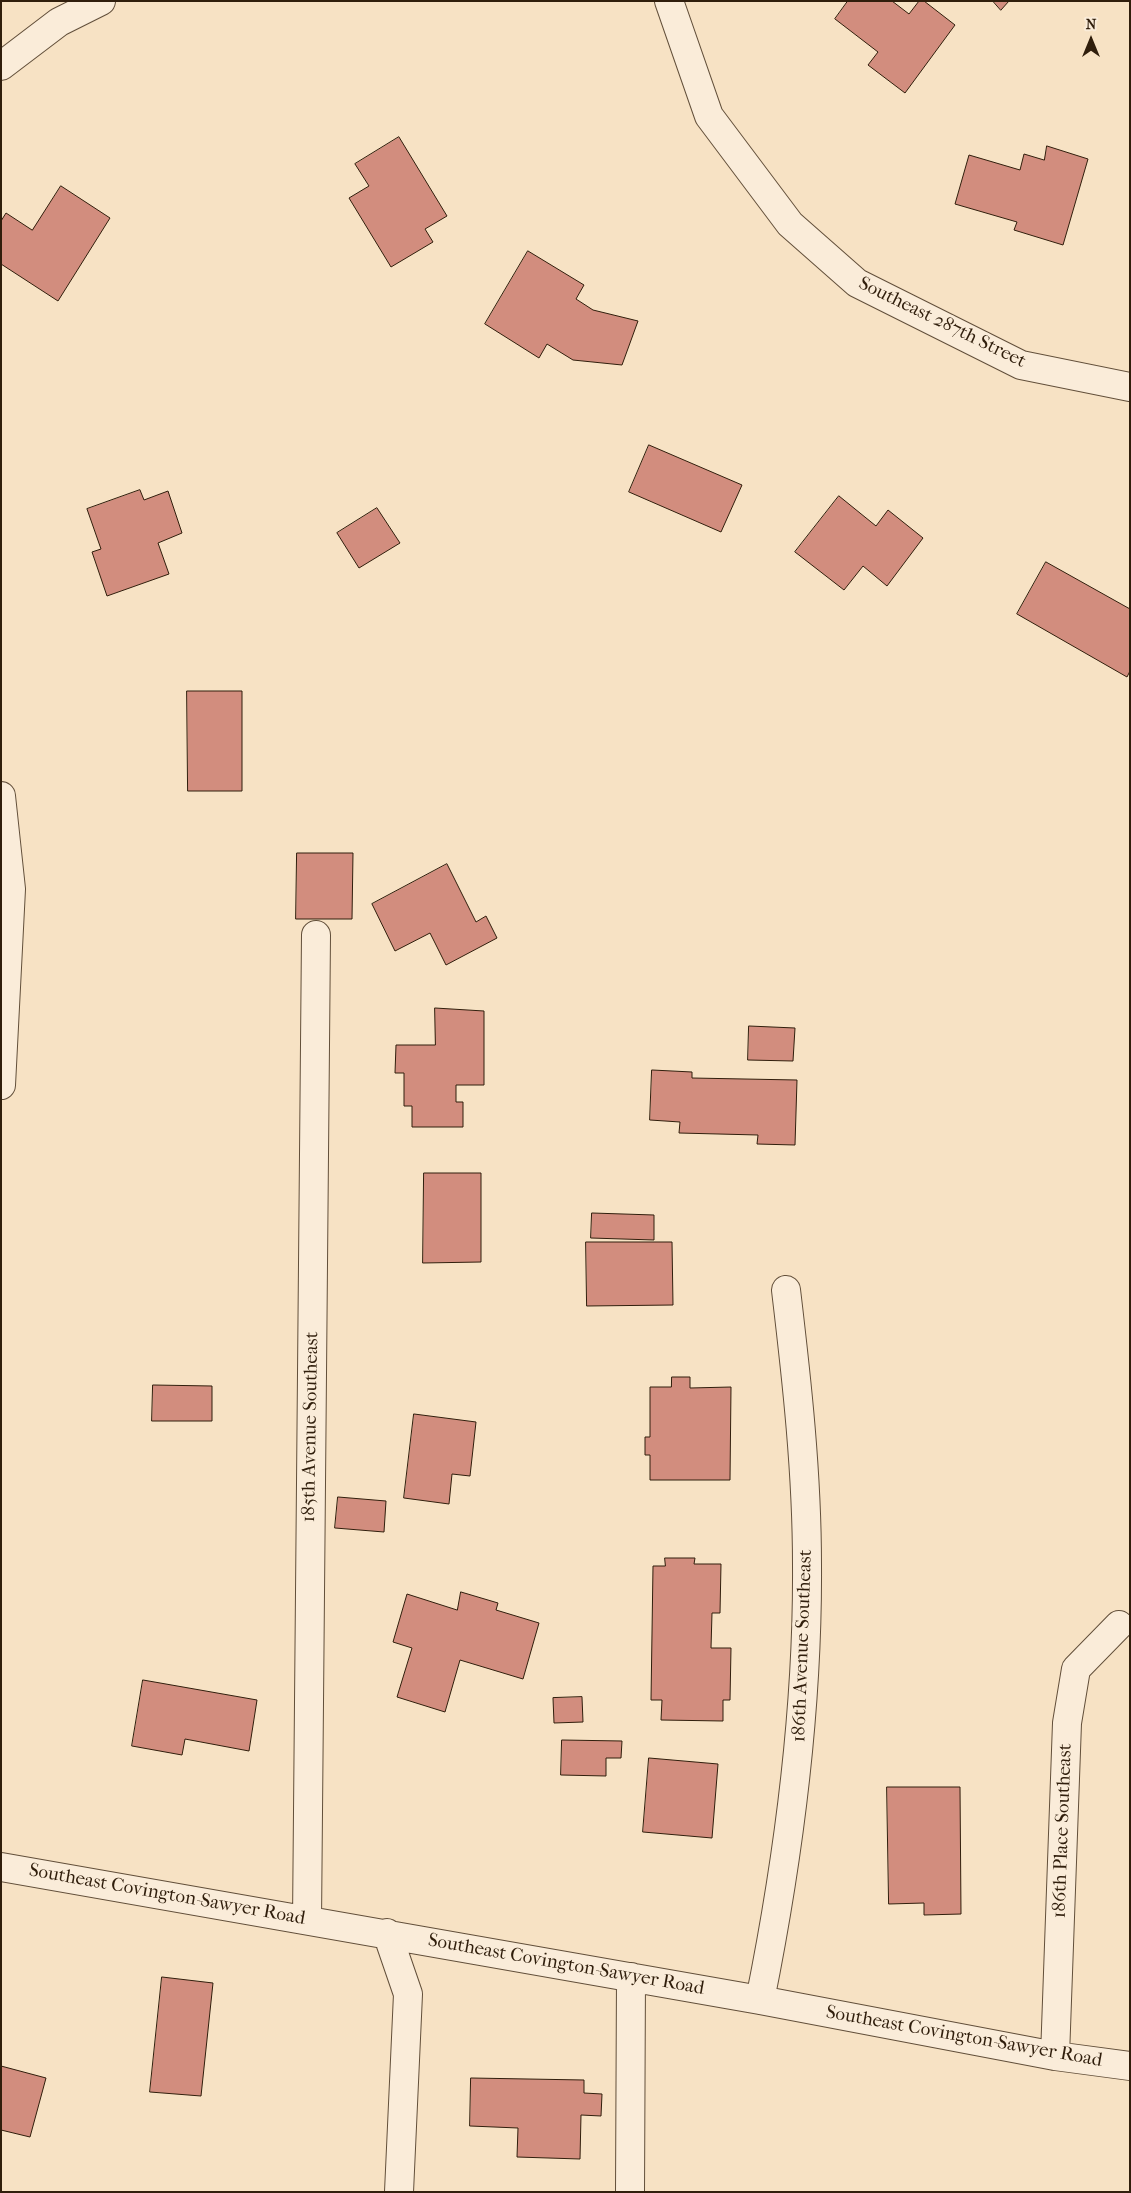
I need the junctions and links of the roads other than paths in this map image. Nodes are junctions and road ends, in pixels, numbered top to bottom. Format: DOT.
graph roads {
  1 [pos="101,1"];
  2 [pos="669,1"];
  3 [pos="1,66"];
  4 [pos="1130,387"];
  5 [pos="1,796"];
  6 [pos="316,935"];
  7 [pos="1,1085"];
  8 [pos="786,1290"];
  9 [pos="1119,1625"];
  10 [pos="1,1867"];
  11 [pos="307,1920"];
  12 [pos="387,1933"];
  13 [pos="631,1977"];
  14 [pos="760,2000"];
  15 [pos="1054,2056"];
  16 [pos="1130,2066"];
  17 [pos="399,2192"];
  18 [pos="630,2192"];
  1 -- 3 [label="street"];
  2 -- 4 [label="street, Southeast 287th Street"];
  5 -- 7 [label="street"];
  6 -- 11 [label="street, 185th Avenue Southeast"];
  8 -- 14 [label="street, 186th Avenue Southeast"];
  9 -- 15 [label="street, 186th Place Southeast"];
  10 -- 11 [label="street, Southeast Covington-Sawyer Road"];
  11 -- 12 [label="street, Southeast Covington-Sawyer Road"];
  12 -- 13 [label="street, Southeast Covington-Sawyer Road"];
  12 -- 17 [label="street"];
  13 -- 14 [label="street, Southeast Covington-Sawyer Road"];
  13 -- 18 [label="street"];
  14 -- 15 [label="street, Southeast Covington-Sawyer Road"];
  15 -- 16 [label="street, Southeast Covington-Sawyer Road"];
}
